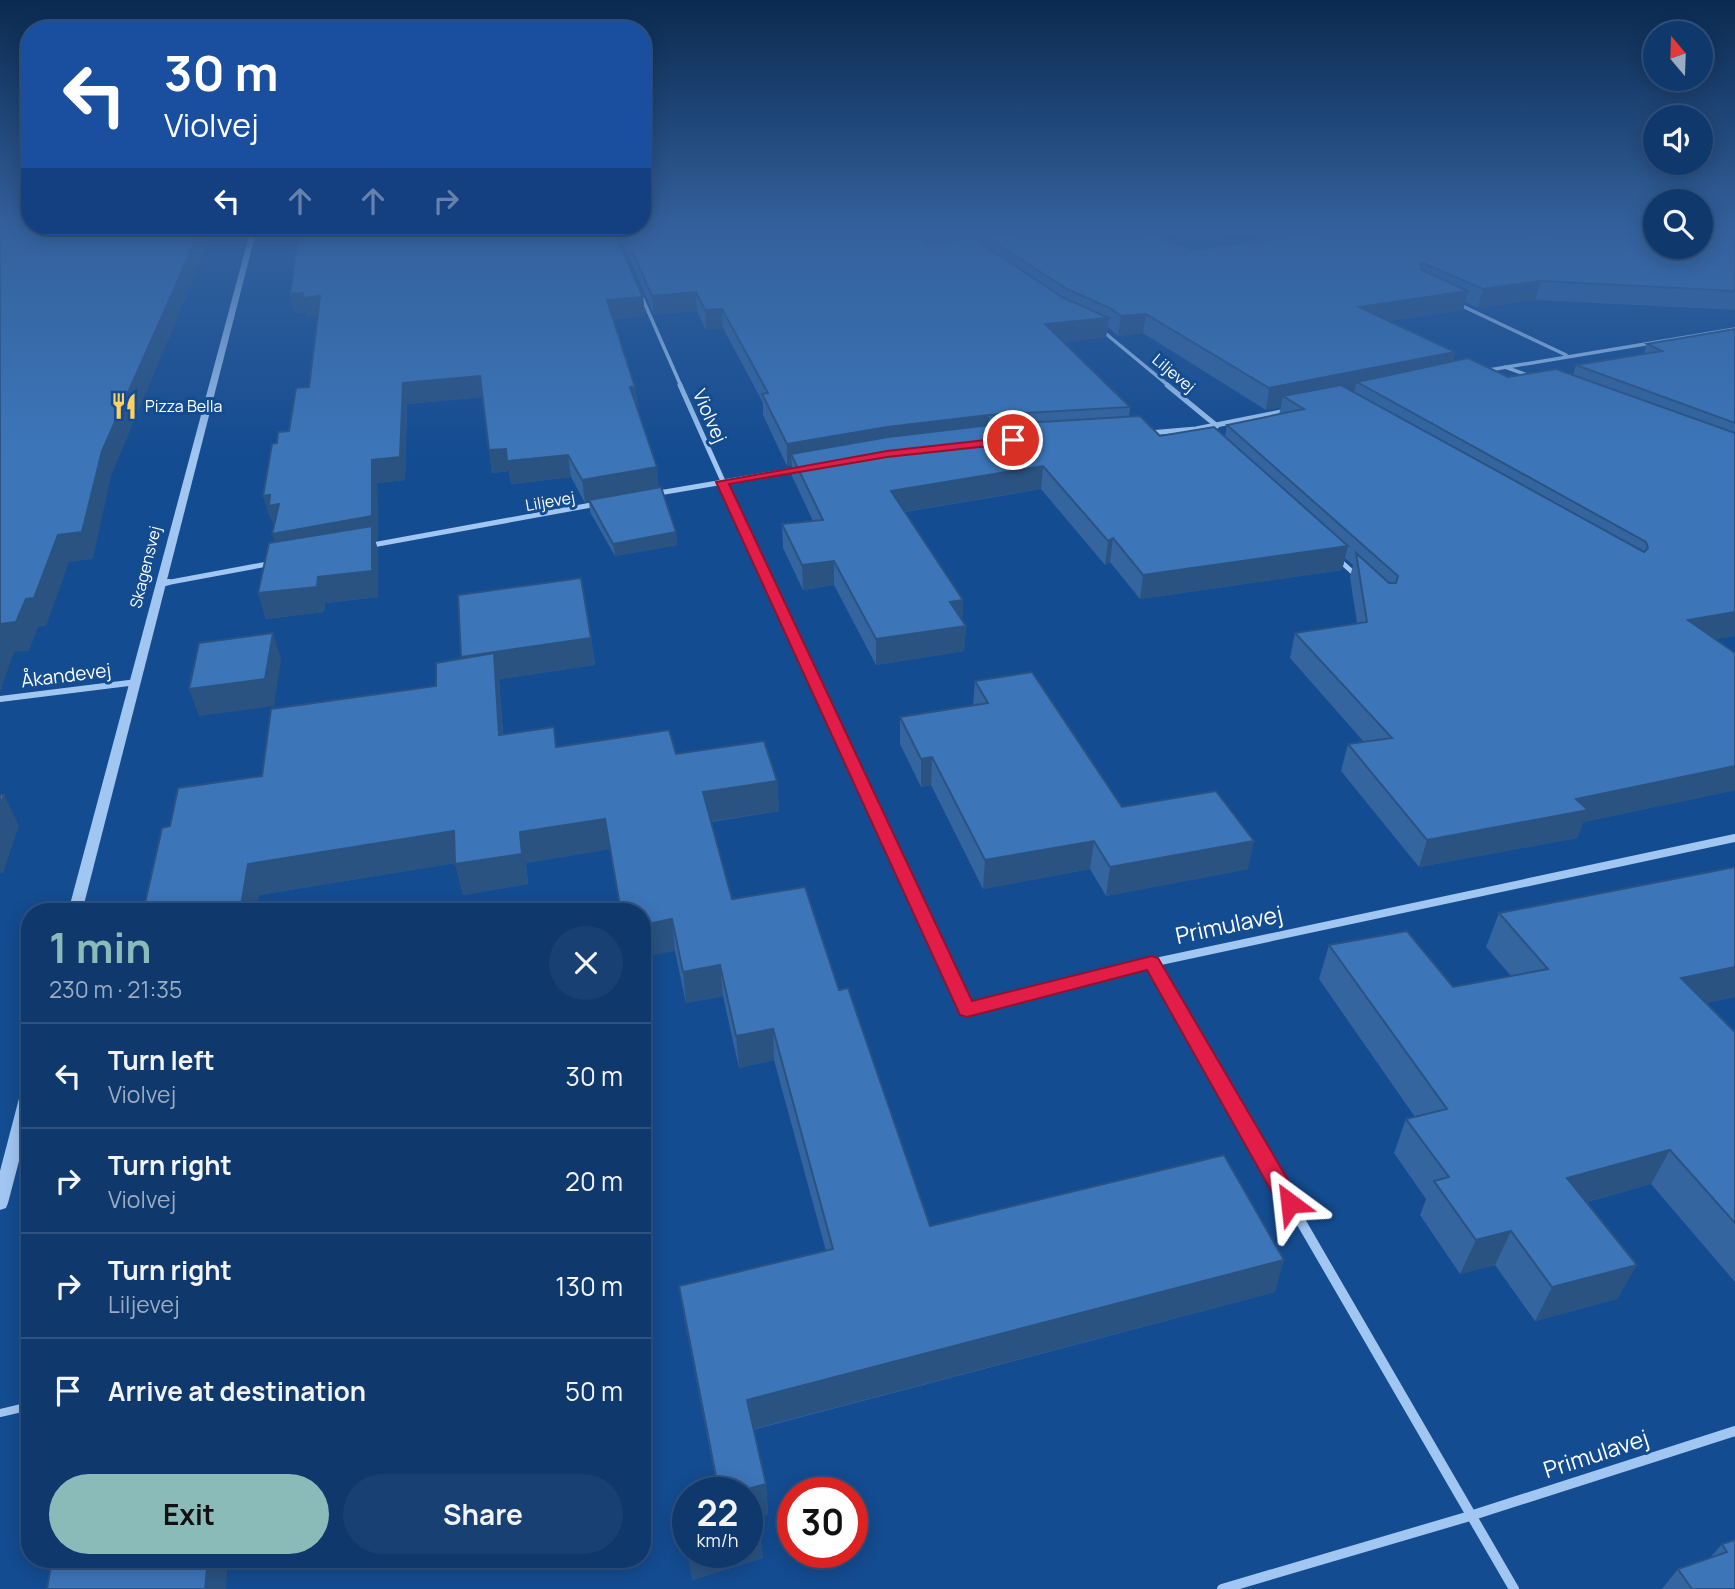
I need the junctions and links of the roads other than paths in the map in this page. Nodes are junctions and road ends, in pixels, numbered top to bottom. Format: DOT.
graph roads {
  1 [pos="233,306"];
  2 [pos="645,306"];
  3 [pos="1463,306"];
  4 [pos="1095,327"];
  5 [pos="1735,329"];
  6 [pos="1566,355"];
  7 [pos="1505,366"];
  8 [pos="1470,374"];
  9 [pos="1543,381"];
  10 [pos="1297,409"];
  11 [pos="1217,426"];
  12 [pos="1196,429"];
  13 [pos="1136,433"];
  14 [pos="1206,438"];
  15 [pos="804,468"];
  16 [pos="722,482"];
  17 [pos="640,497"];
  18 [pos="598,504"];
  19 [pos="366,546"];
  20 [pos="1336,557"];
  21 [pos="284,561"];
  22 [pos="160,584"];
  23 [pos="1366,585"];
  24 [pos="137,682"];
  25 [pos="0,699"];
  26 [pos="1735,838"];
  27 [pos="77,903"];
  28 [pos="1152,963"];
  29 [pos="21,1122"];
  30 [pos="0,1203"];
  31 [pos="21,1408"];
  32 [pos="0,1413"];
  33 [pos="1735,1431"];
  34 [pos="1470,1516"];
  35 [pos="1222,1589"];
  36 [pos="1514,1589"];
  1 -- 22 [label="street, Skagensvej"];
  2 -- 16 [label="street, Violvej"];
  3 -- 6 [label="street"];
  4 -- 11 [label="street, Liljevej"];
  5 -- 6 [label="street"];
  6 -- 7 [label="street"];
  7 -- 8 [label="street"];
  7 -- 9 [label="street"];
  10 -- 11 [label="street"];
  11 -- 12 [label="street"];
  12 -- 13 [label="street"];
  12 -- 14 [label="street"];
  15 -- 16 [label="street"];
  16 -- 17 [label="street"];
  16 -- 28 [label="street, Violvej"];
  18 -- 19 [label="street, Liljevej"];
  20 -- 23 [label="street"];
  21 -- 22 [label="street"];
  22 -- 24 [label="street, Skagensvej"];
  24 -- 25 [label="street, Åkandevej"];
  24 -- 27 [label="street, Skagensvej"];
  26 -- 28 [label="street, Primulavej"];
  28 -- 34 [label="street"];
  29 -- 30 [label="street"];
  31 -- 32 [label="lane"];
  33 -- 34 [label="street, Primulavej"];
  34 -- 35 [label="street, Primulavej"];
  34 -- 36 [label="street"];
}
